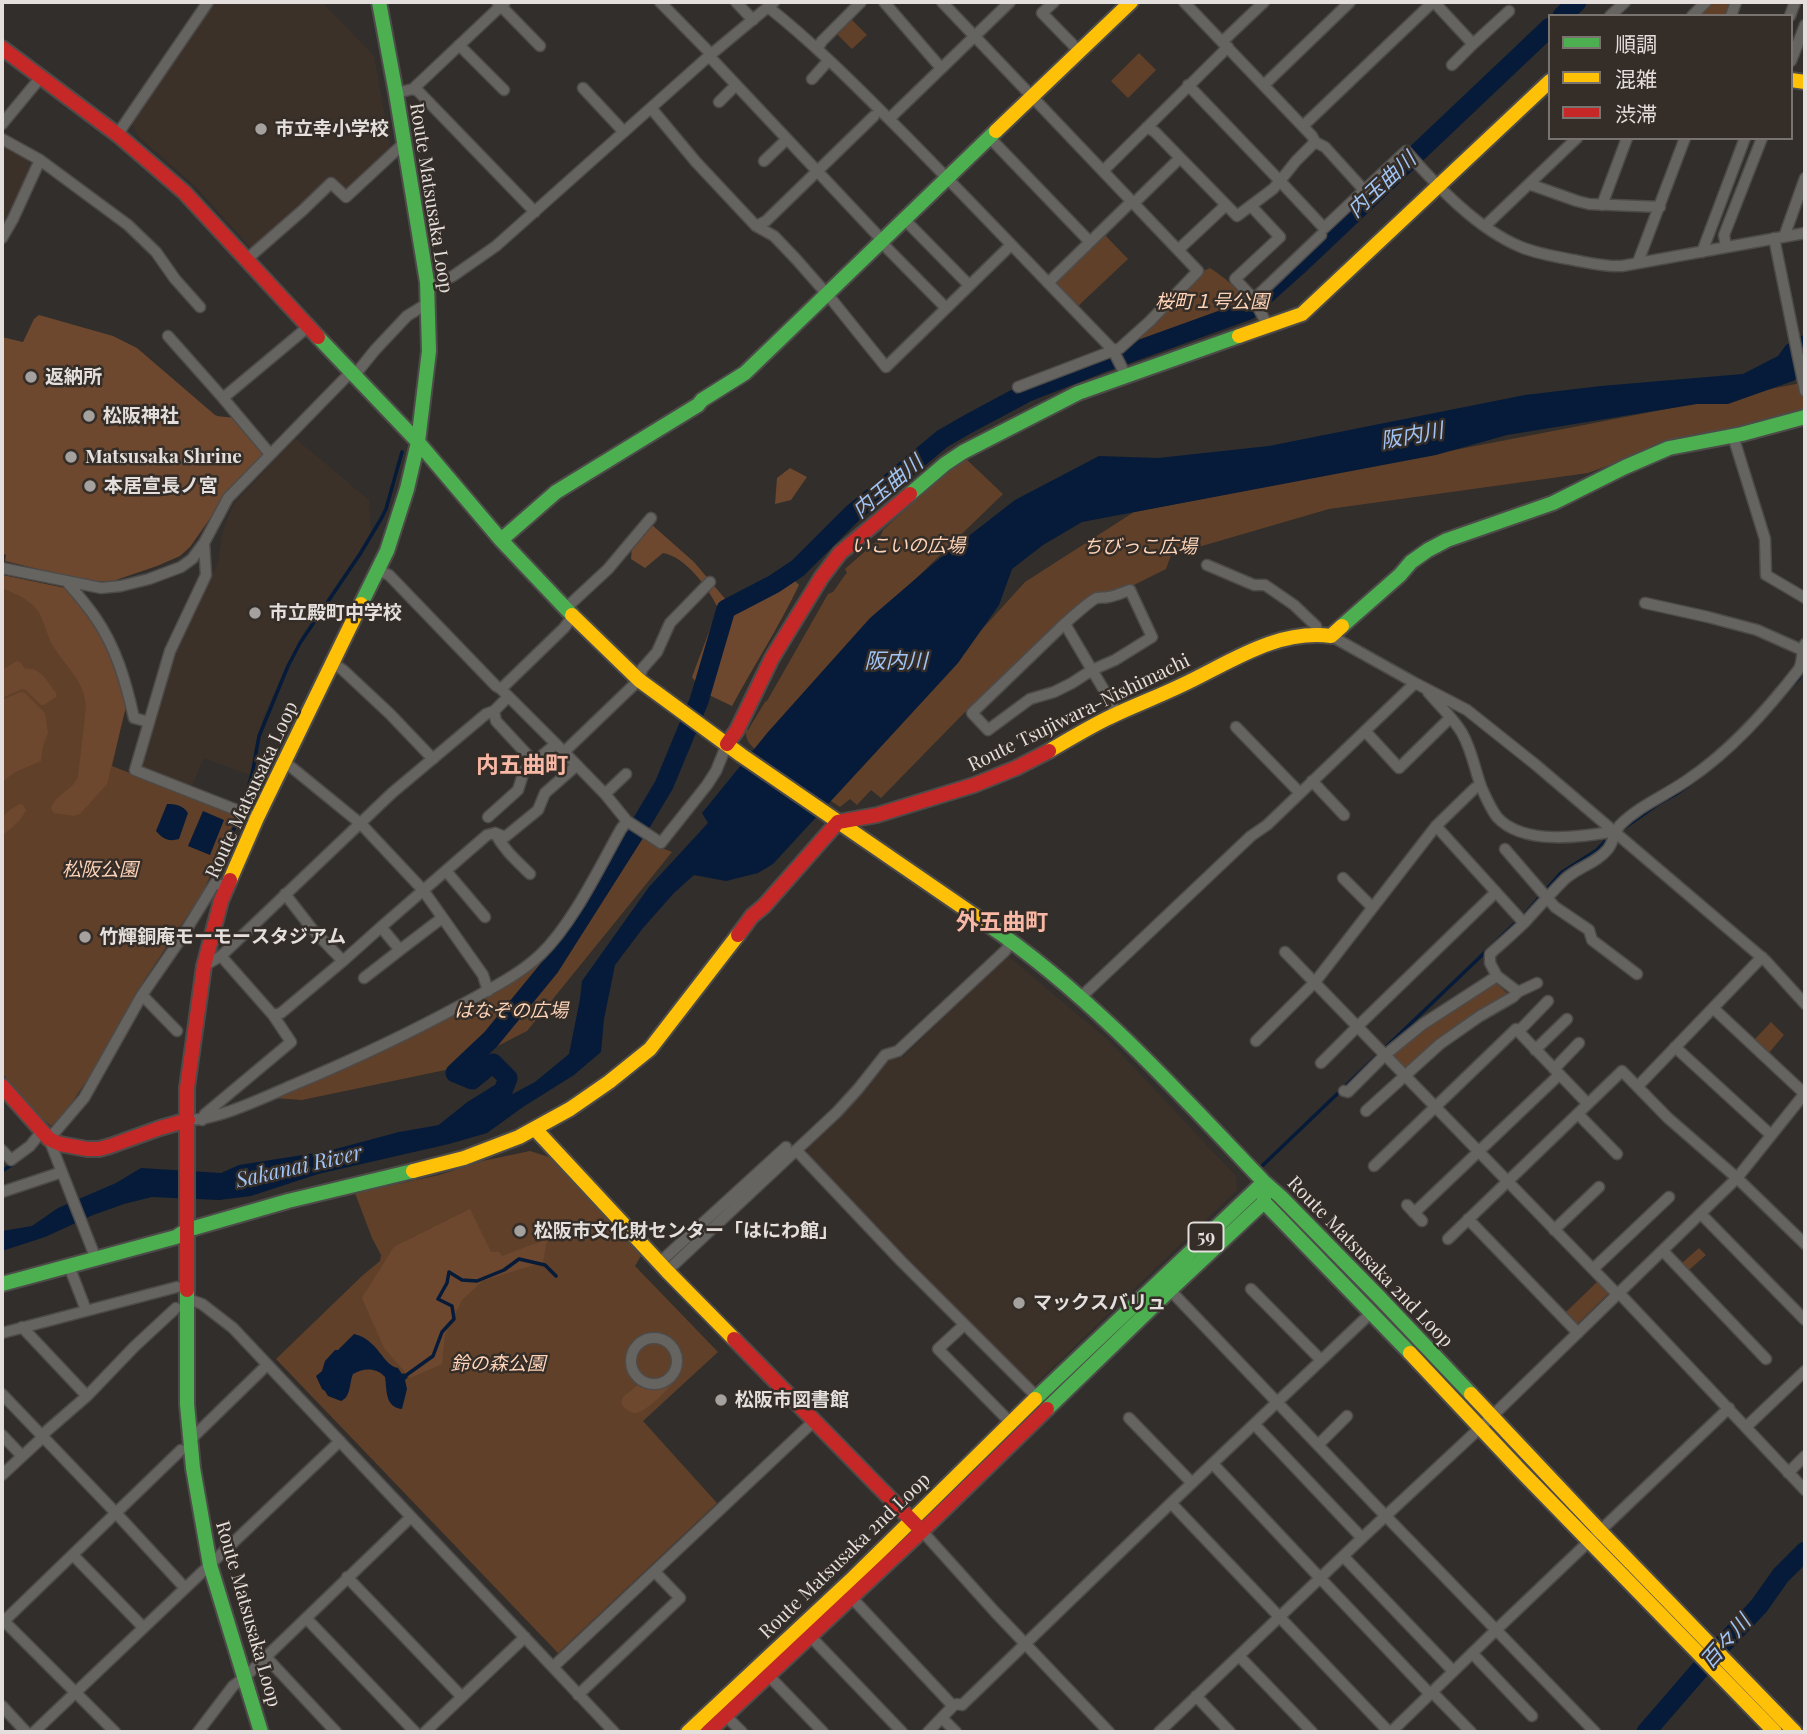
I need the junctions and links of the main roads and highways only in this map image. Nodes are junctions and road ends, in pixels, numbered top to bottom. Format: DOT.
graph roads {
  1 [pos="379,2"];
  2 [pos="1131,2"];
  3 [pos="2,48"];
  4 [pos="1548,82"];
  5 [pos="1805,417"];
  6 [pos="418,442"];
  7 [pos="501,540"];
  8 [pos="727,744"];
  9 [pos="838,822"];
  10 [pos="2,1086"];
  11 [pos="192,1124"];
  12 [pos="536,1130"];
  13 [pos="1264,1182"];
  14 [pos="1264,1202"];
  15 [pos="187,1226"];
  16 [pos="2,1284"];
  17 [pos="911,1520"];
  18 [pos="922,1531"];
  19 [pos="1594,1536"];
  20 [pos="1723,1669"];
  21 [pos="261,1732"];
  22 [pos="688,1732"];
  23 [pos="708,1732"];
  24 [pos="1775,1732"];
  25 [pos="1795,1732"];
  1 -- 6 [label="main road, Route Matsusaka Loop"];
  2 -- 7 [label="main road"];
  3 -- 6 [label="main road"];
  4 -- 8 [label="main road"];
  5 -- 9 [label="main road, Route Tsujiwara-Nishimachi"];
  6 -- 7 [label="main road"];
  6 -- 11 [label="main road, Route Matsusaka Loop"];
  7 -- 8 [label="main road"];
  8 -- 9 [label="main road"];
  9 -- 12 [label="main road"];
  9 -- 13 [label="main road"];
  10 -- 11 [label="main road"];
  11 -- 15 [label="main road, Route Matsusaka Loop"];
  12 -- 15 [label="main road"];
  12 -- 17 [label="main road"];
  13 -- 14 [label="main road"];
  13 -- 17 [label="main road, Route Matsusaka 2nd Loop / 59"];
  13 -- 19 [label="main road, Route Matsusaka 2nd Loop"];
  14 -- 18 [label="main road, Route Matsusaka 2nd Loop / 59"];
  14 -- 19 [label="main road, Route Matsusaka 2nd Loop"];
  15 -- 16 [label="main road"];
  15 -- 21 [label="main road, Route Matsusaka Loop"];
  17 -- 18 [label="main road"];
  17 -- 22 [label="main road, Route Matsusaka 2nd Loop / 59"];
  18 -- 23 [label="main road, Route Matsusaka 2nd Loop / 59"];
  19 -- 20 [label="main road, Route Matsusaka 2nd Loop"];
  20 -- 24 [label="main road, Route Matsusaka 2nd Loop"];
  20 -- 25 [label="main road, Route Matsusaka 2nd Loop"];
}
